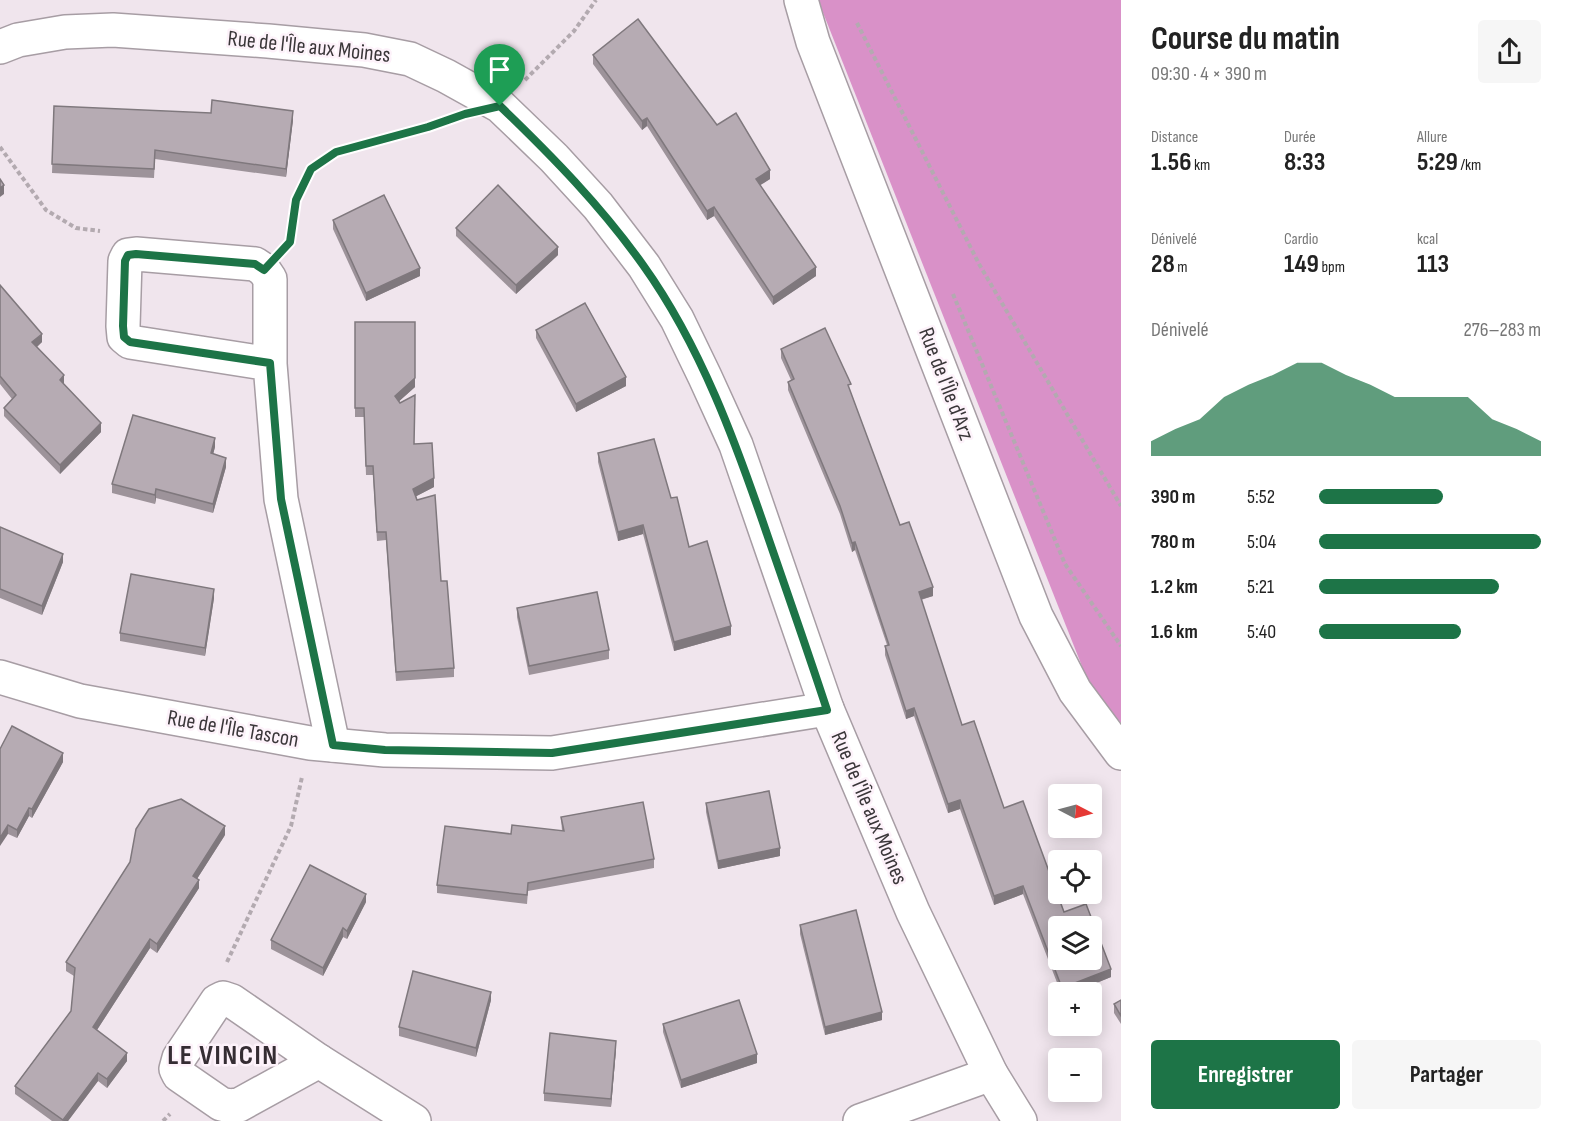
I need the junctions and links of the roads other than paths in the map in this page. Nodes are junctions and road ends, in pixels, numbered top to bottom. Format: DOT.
graph roads {
  1 [pos="801,0"];
  2 [pos="0,47"];
  3 [pos="270,363"];
  4 [pos="0,677"];
  5 [pos="827,710"];
  6 [pos="322,744"];
  7 [pos="1121,753"];
  8 [pos="319,1060"];
  9 [pos="991,1074"];
  10 [pos="414,1121"];
  11 [pos="860,1121"];
  12 [pos="1020,1121"];
  1 -- 7 [label="street, Rue de l'Île d'Arz"];
  2 -- 5 [label="street, Rue de l'Île aux Moines"];
  3 -- 3 [label="street"];
  3 -- 6 [label="street"];
  4 -- 6 [label="street, Rue de l'Île Tascon"];
  5 -- 6 [label="street, Rue de l'Île Tascon"];
  5 -- 9 [label="street, Rue de l'Île aux Moines"];
  8 -- 8 [label="street"];
  8 -- 10 [label="street"];
  9 -- 11 [label="street"];
  9 -- 12 [label="street, Rue de l'Île aux Moines"];
}
